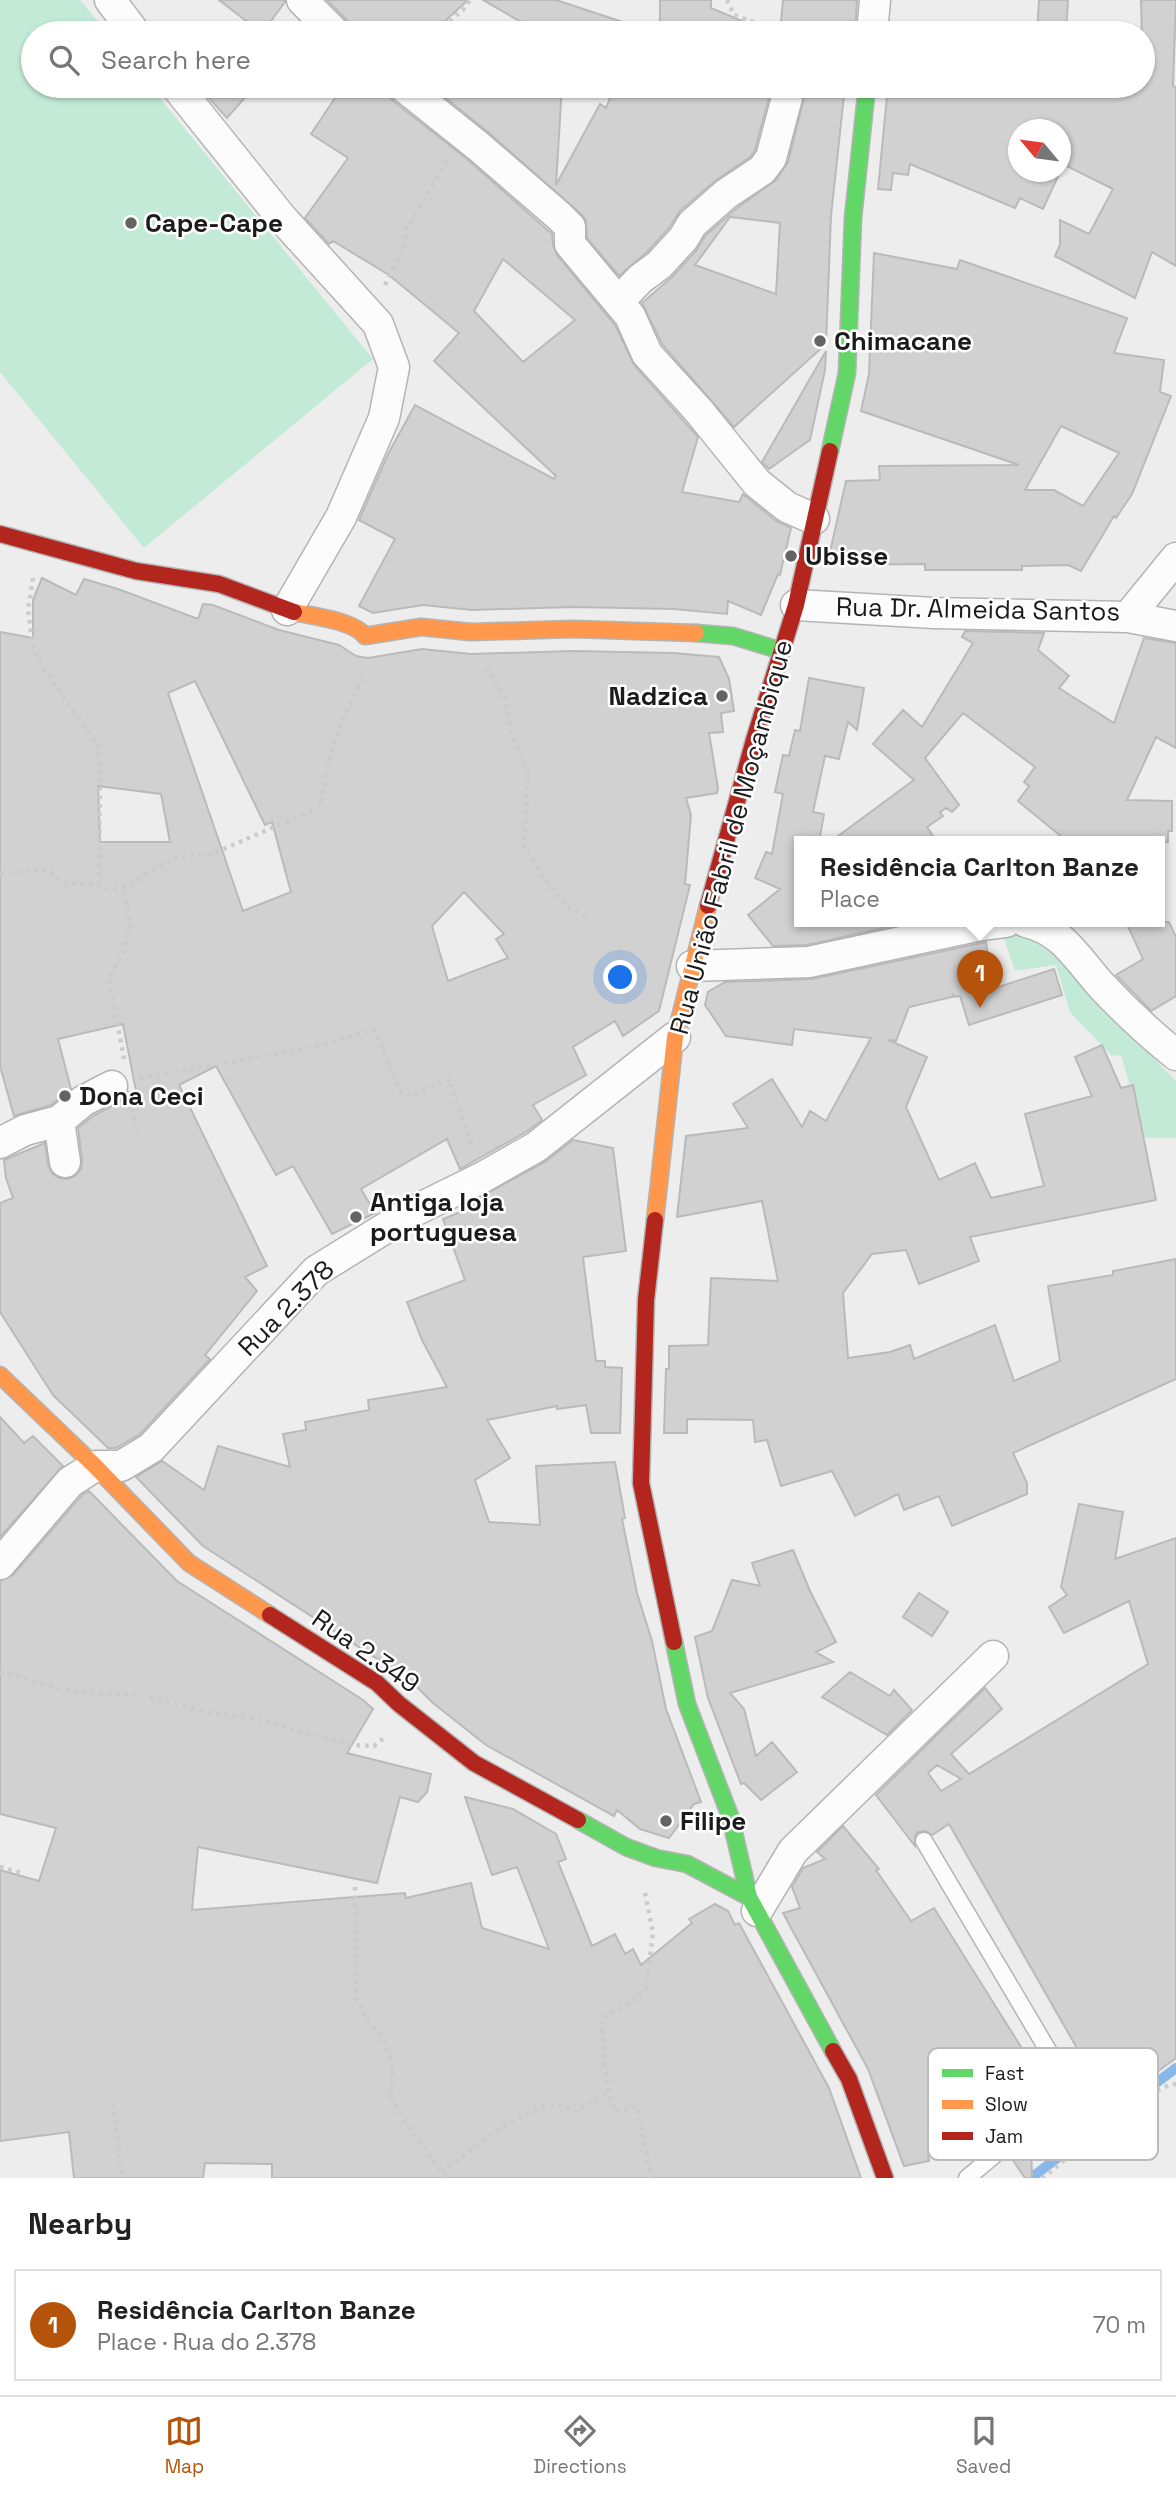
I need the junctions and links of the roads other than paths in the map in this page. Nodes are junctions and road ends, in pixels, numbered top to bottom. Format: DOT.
graph roads {
  1 [pos="110,0"];
  2 [pos="302,0"];
  3 [pos="875,0"];
  4 [pos="126,21"];
  5 [pos="323,21"];
  6 [pos="873,21"];
  7 [pos="186,98"];
  8 [pos="418,98"];
  9 [pos="787,98"];
  10 [pos="866,98"];
  11 [pos="619,301"];
  12 [pos="814,519"];
  13 [pos="0,534"];
  14 [pos="1176,558"];
  15 [pos="796,605"];
  16 [pos="287,610"];
  17 [pos="1128,617"];
  18 [pos="1176,626"];
  19 [pos="782,651"];
  20 [pos="971,927"];
  21 [pos="1045,927"];
  22 [pos="692,966"];
  23 [pos="675,1037"];
  24 [pos="1176,1055"];
  25 [pos="120,1083"];
  26 [pos="59,1121"];
  27 [pos="0,1143"];
  28 [pos="65,1162"];
  29 [pos="0,1375"];
  30 [pos="96,1466"];
  31 [pos="0,1564"];
  32 [pos="993,1656"];
  33 [pos="924,1841"];
  34 [pos="753,1904"];
  35 [pos="1047,2048"];
  36 [pos="988,2160"];
  37 [pos="885,2178"];
  38 [pos="967,2178"];
  1 -- 4 [label="street"];
  2 -- 5 [label="street"];
  3 -- 6 [label="street"];
  7 -- 16 [label="street"];
  8 -- 11 [label="street"];
  9 -- 11 [label="street"];
  10 -- 12 [label="street, Rua União Fabril de Moçambique"];
  11 -- 12 [label="street"];
  12 -- 15 [label="street, Rua União Fabril de Moçambique"];
  13 -- 16 [label="street"];
  14 -- 17 [label="street, Rua Dr. Almeida Santos"];
  15 -- 17 [label="street, Rua Dr. Almeida Santos"];
  15 -- 19 [label="street, Rua União Fabril de Moçambique"];
  16 -- 19 [label="street"];
  17 -- 18 [label="street"];
  19 -- 22 [label="street, Rua União Fabril de Moçambique"];
  20 -- 22 [label="street"];
  21 -- 24 [label="street"];
  22 -- 23 [label="street, Rua União Fabril de Moçambique"];
  23 -- 30 [label="street, Rua 2.378"];
  23 -- 34 [label="street, Rua União Fabril de Moçambique"];
  25 -- 26 [label="street"];
  26 -- 27 [label="street"];
  26 -- 28 [label="street"];
  29 -- 30 [label="street, Rua 2.349"];
  30 -- 31 [label="street, Rua 2.378"];
  30 -- 34 [label="street, Rua 2.349"];
  32 -- 34 [label="street"];
  33 -- 35 [label="lane"];
  34 -- 37 [label="street, Rua União Fabril de Moçambique"];
  36 -- 38 [label="lane"];
}
